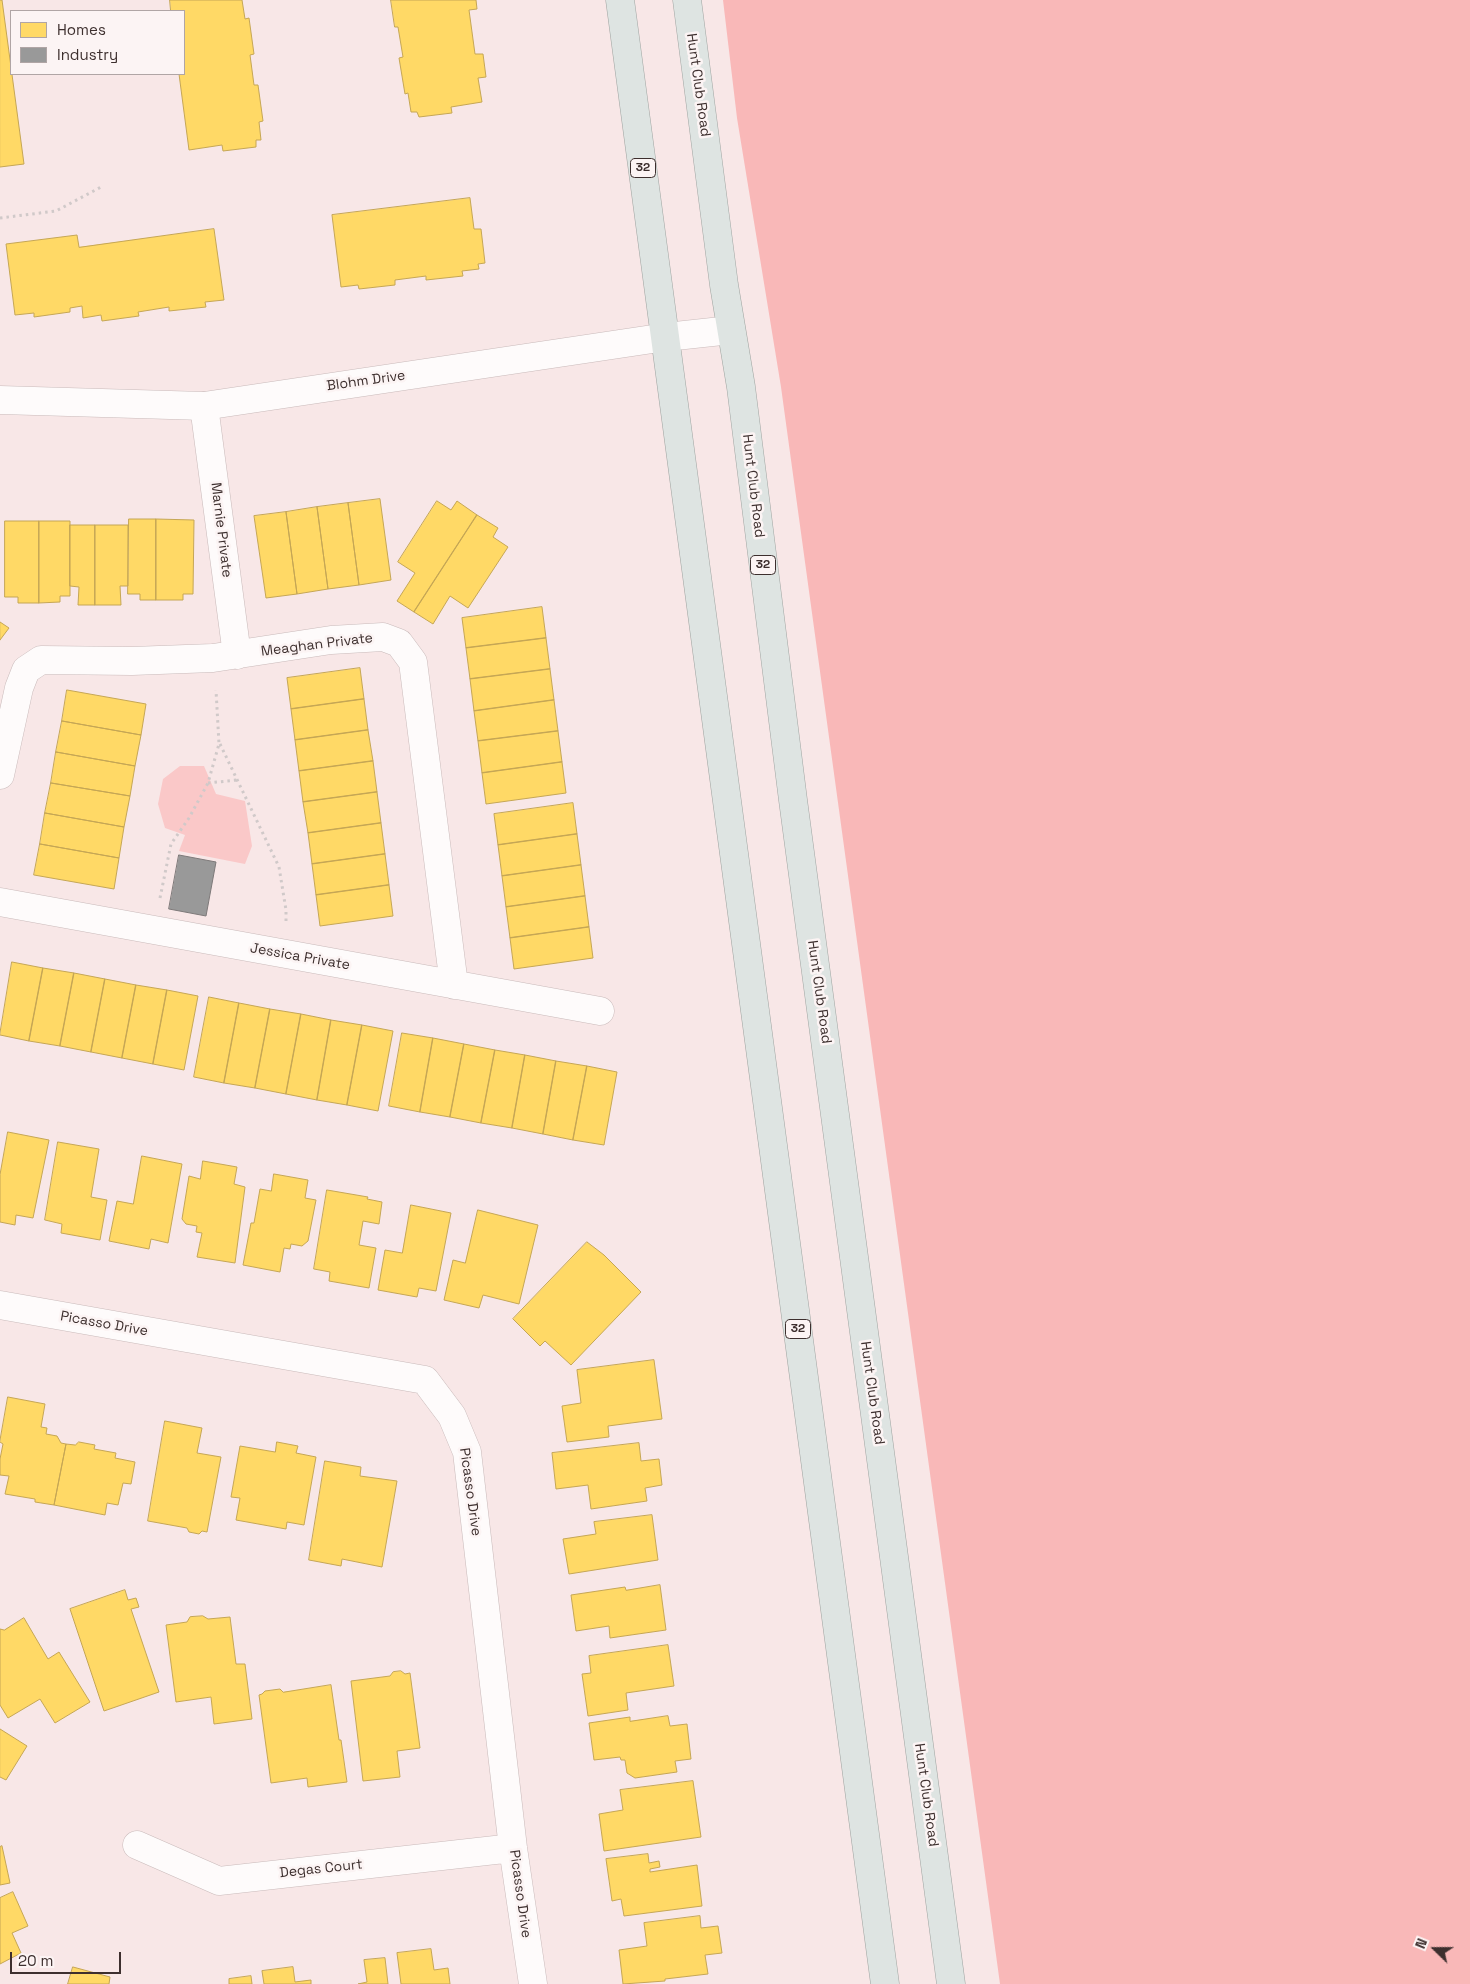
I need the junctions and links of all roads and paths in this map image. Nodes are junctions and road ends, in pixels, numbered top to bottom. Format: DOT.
graph roads {
  1 [pos="620,0"];
  2 [pos="687,0"];
  3 [pos="103,186"];
  4 [pos="0,218"];
  5 [pos="731,330"];
  6 [pos="666,337"];
  7 [pos="0,400"];
  8 [pos="204,406"];
  9 [pos="225,656"];
  10 [pos="219,744"];
  11 [pos="0,775"];
  12 [pos="236,780"];
  13 [pos="208,783"];
  14 [pos="0,902"];
  15 [pos="154,930"];
  16 [pos="285,954"];
  17 [pos="454,985"];
  18 [pos="600,1011"];
  19 [pos="0,1305"];
  20 [pos="137,1845"];
  21 [pos="513,1848"];
  22 [pos="533,1984"];
  23 [pos="885,1984"];
  24 [pos="951,1984"];
  1 -- 6 [label="main road, 32"];
  2 -- 5 [label="main road, Hunt Club Road / 32"];
  3 -- 4 [label="path"];
  5 -- 6 [label="street, Blohm Drive"];
  5 -- 24 [label="main road, Hunt Club Road / 32"];
  6 -- 8 [label="street, Blohm Drive"];
  6 -- 23 [label="main road, 32"];
  7 -- 8 [label="street, Blohm Drive"];
  8 -- 9 [label="street, Marnie Private"];
  9 -- 10 [label="path"];
  9 -- 11 [label="street, Meaghan Private"];
  9 -- 17 [label="street, Meaghan Private"];
  10 -- 12 [label="path"];
  10 -- 13 [label="path"];
  12 -- 13 [label="path"];
  12 -- 16 [label="path"];
  13 -- 15 [label="path"];
  14 -- 15 [label="street, Jessica Private"];
  15 -- 16 [label="street, Jessica Private"];
  16 -- 17 [label="street, Jessica Private"];
  17 -- 18 [label="street, Jessica Private"];
  19 -- 21 [label="street, Picasso Drive"];
  20 -- 21 [label="street, Degas Court"];
  21 -- 22 [label="street, Picasso Drive"];
}
